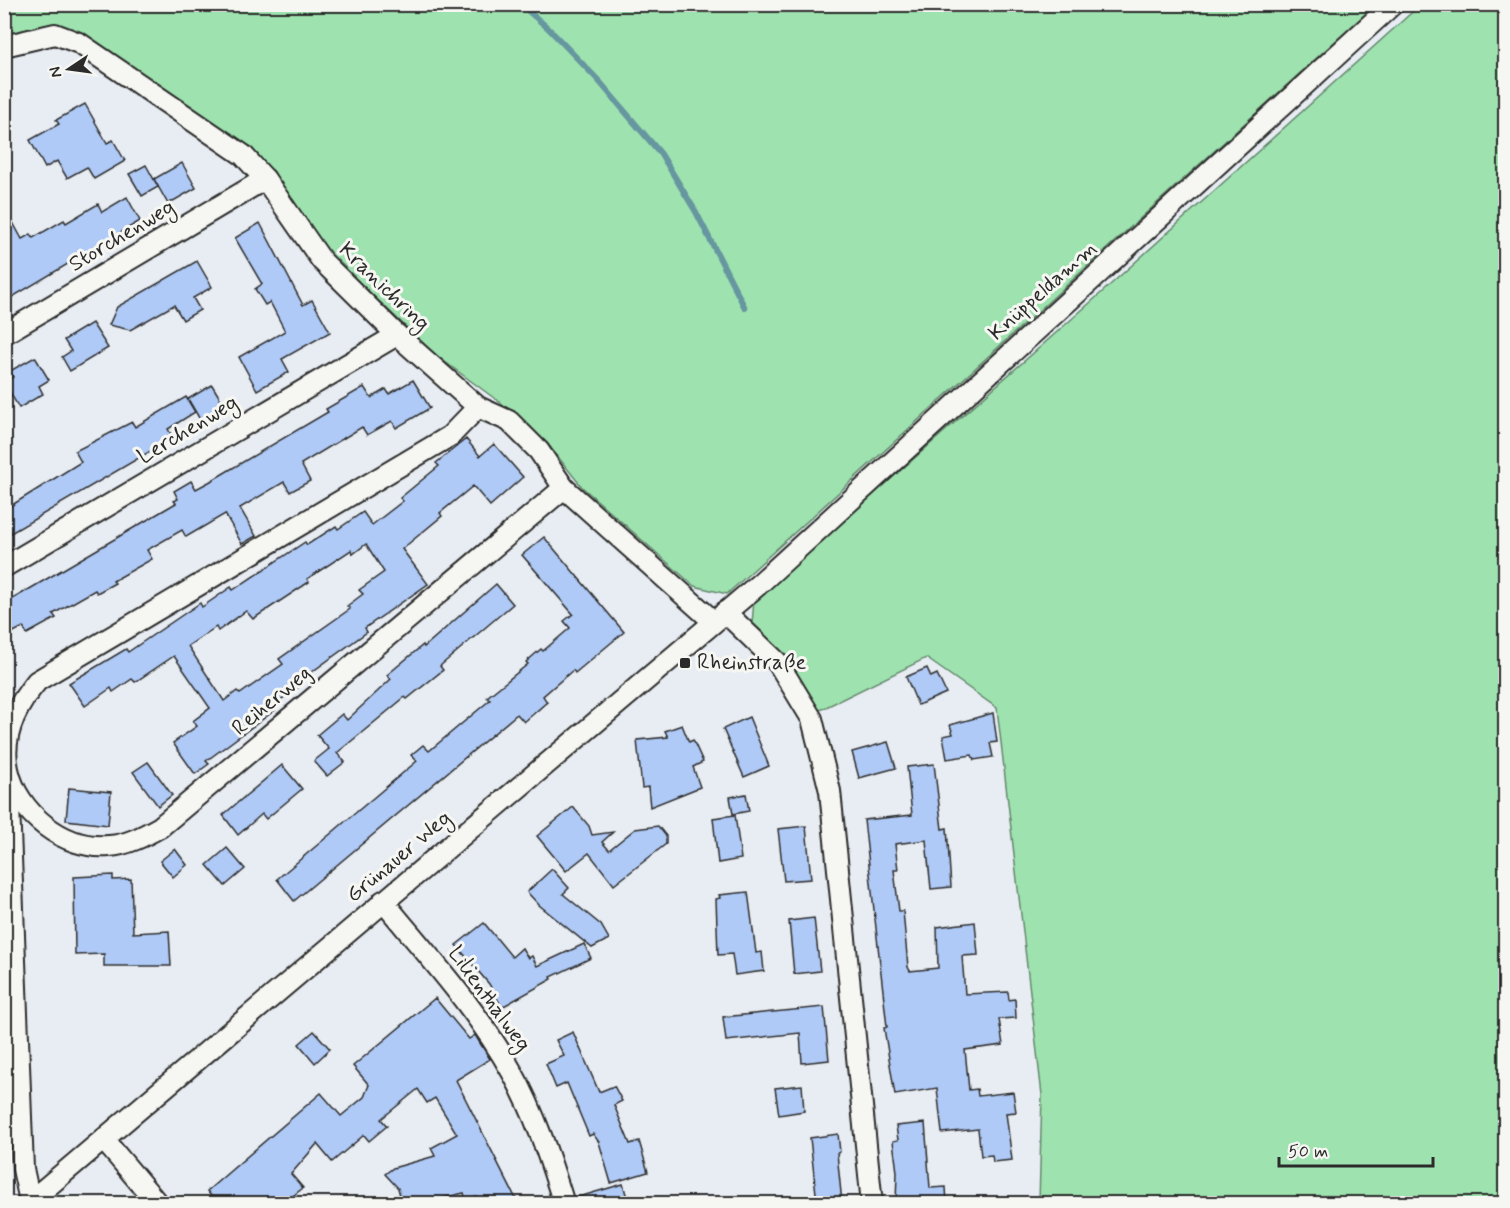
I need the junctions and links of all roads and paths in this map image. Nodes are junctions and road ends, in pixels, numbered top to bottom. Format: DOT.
graph roads {
  1 [pos="1394,4"];
  2 [pos="4,46"];
  3 [pos="265,179"];
  4 [pos="4,334"];
  5 [pos="397,335"];
  6 [pos="478,407"];
  7 [pos="564,488"];
  8 [pos="4,567"];
  9 [pos="719,616"];
  10 [pos="8,768"];
  11 [pos="383,901"];
  12 [pos="104,1140"];
  13 [pos="28,1202"];
  14 [pos="158,1203"];
  15 [pos="564,1203"];
  16 [pos="872,1203"];
  1 -- 9 [label="street, Knüppeldamm"];
  2 -- 3 [label="street, Kranichring"];
  3 -- 4 [label="street, Storchenweg"];
  3 -- 5 [label="street, Kranichring"];
  5 -- 6 [label="street, Kranichring"];
  5 -- 8 [label="street, Lerchenweg"];
  6 -- 7 [label="street, Kranichring"];
  6 -- 10 [label="street, Reiherweg"];
  7 -- 9 [label="street, Kranichring"];
  7 -- 10 [label="street, Reiherweg"];
  9 -- 11 [label="street, Grünauer Weg"];
  9 -- 16 [label="street"];
  10 -- 13 [label="street, Reiherweg"];
  11 -- 12 [label="street, Grünauer Weg"];
  11 -- 15 [label="street, Lilienthalweg"];
  12 -- 13 [label="street, Grünauer Weg"];
  12 -- 14 [label="street"];
}
